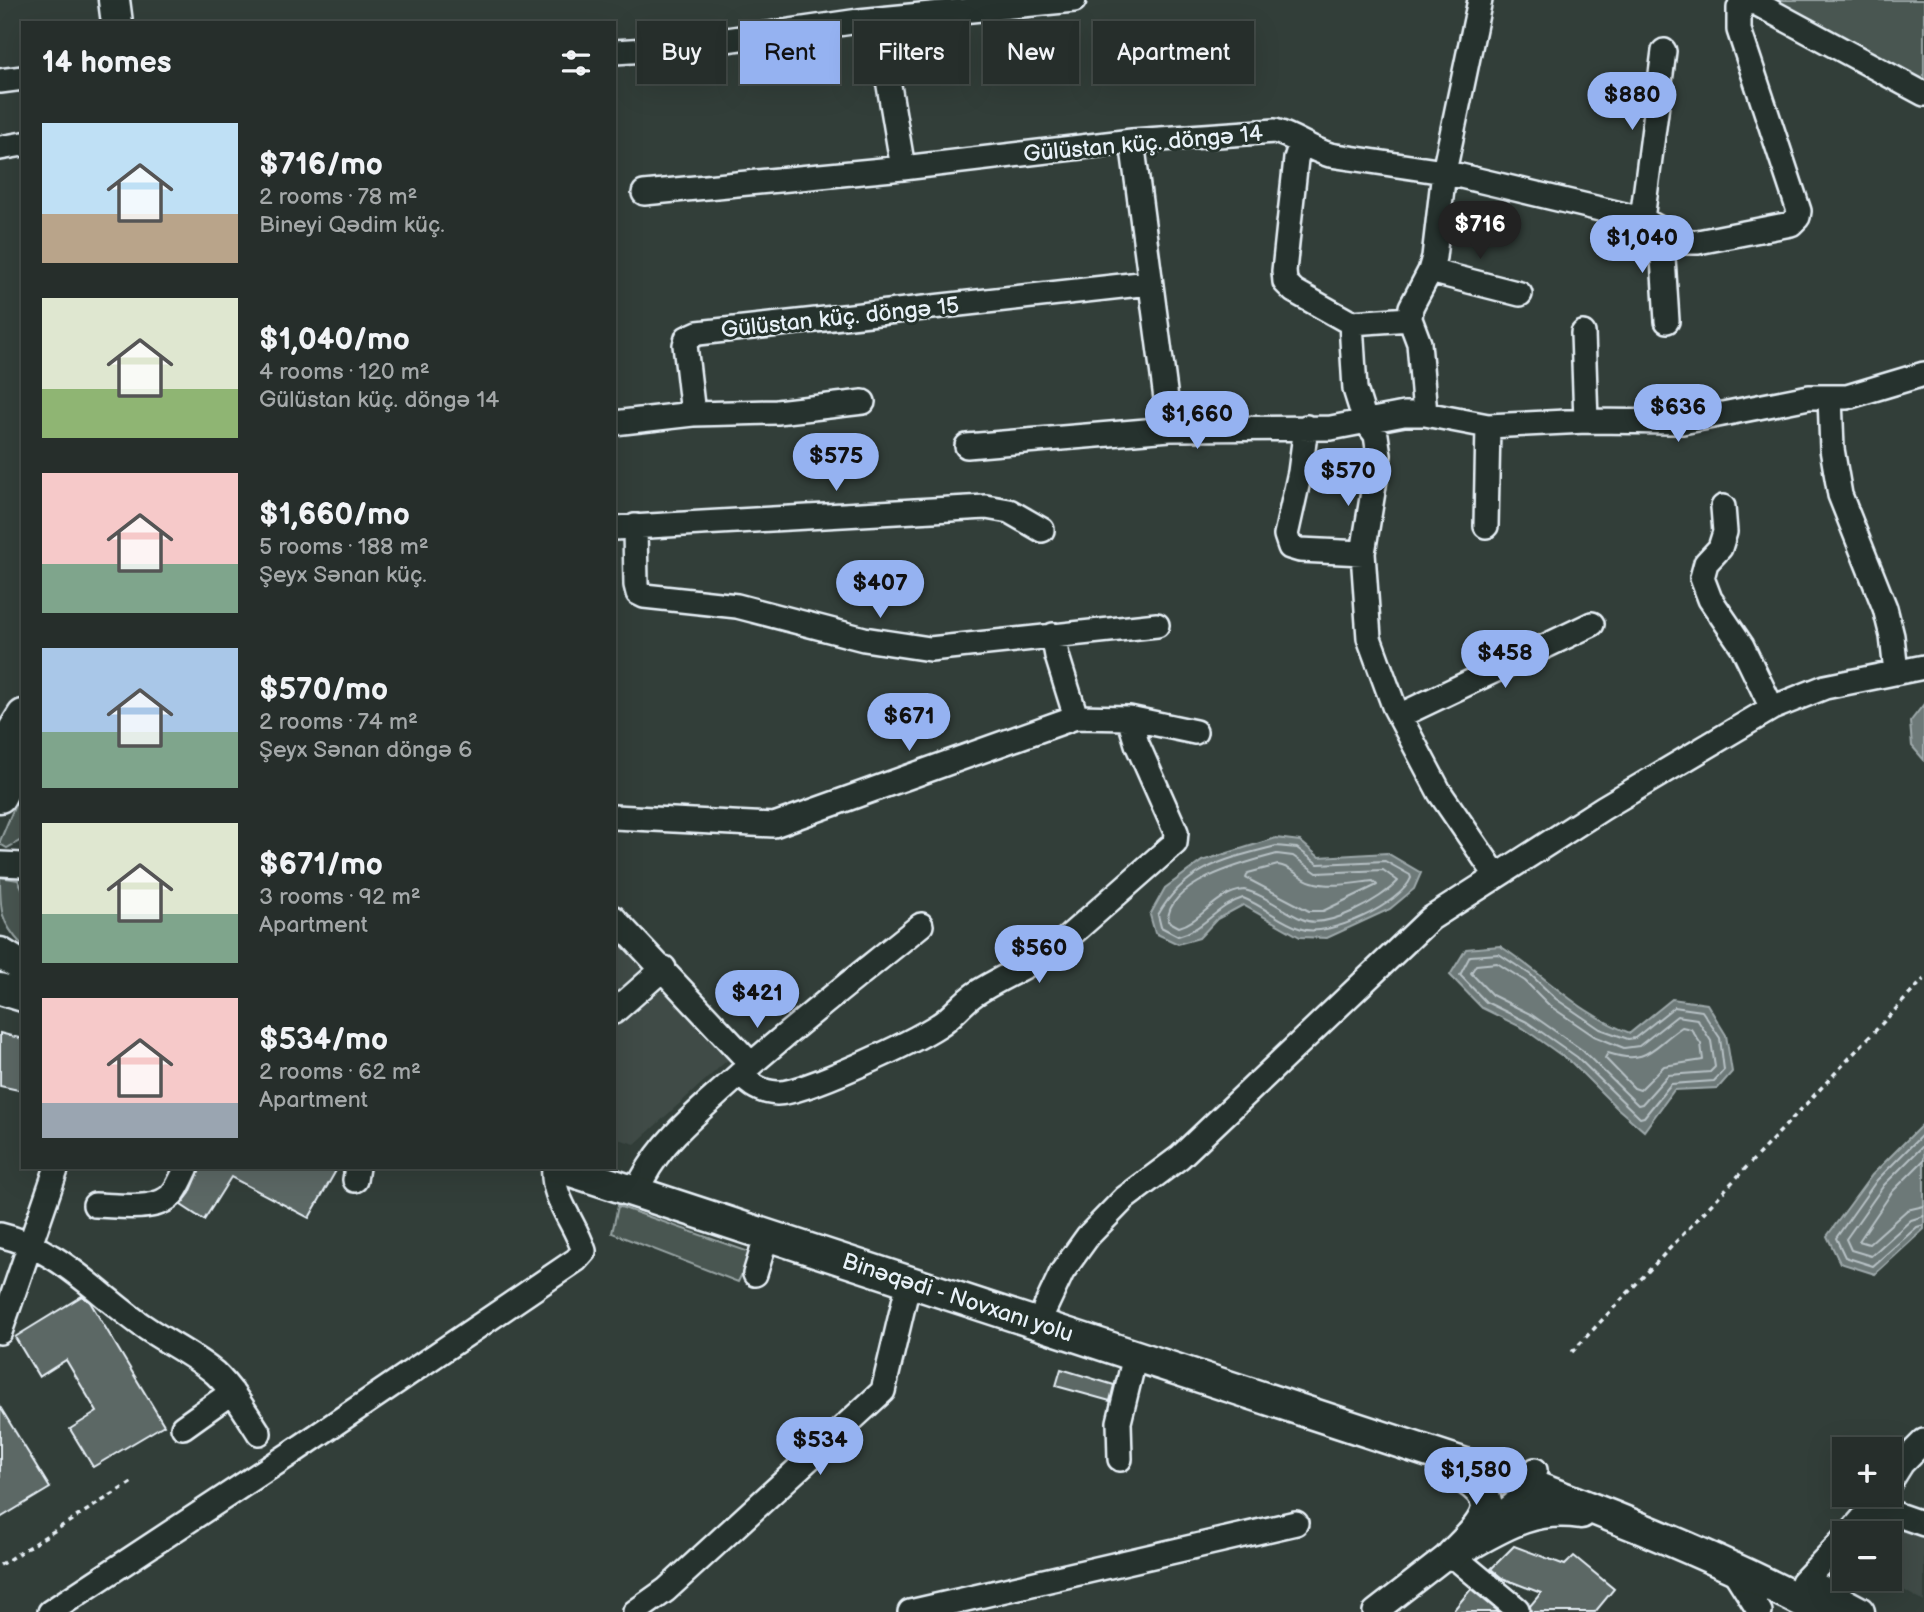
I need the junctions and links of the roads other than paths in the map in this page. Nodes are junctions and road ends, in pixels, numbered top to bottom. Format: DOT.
graph roads {
  1 [pos="97,0"];
  2 [pos="114,0"];
  3 [pos="1074,0"];
  4 [pos="1480,0"];
  5 [pos="1741,0"];
  6 [pos="1750,0"];
  7 [pos="99,21"];
  8 [pos="117,21"];
  9 [pos="869,21"];
  10 [pos="854,23"];
  11 [pos="1664,51"];
  12 [pos="616,52"];
  13 [pos="21,78"];
  14 [pos="0,81"];
  15 [pos="889,84"];
  16 [pos="1924,94"];
  17 [pos="1132,141"];
  18 [pos="1301,143"];
  19 [pos="21,144"];
  20 [pos="0,148"];
  21 [pos="903,168"];
  22 [pos="1444,172"];
  23 [pos="644,193"];
  24 [pos="1642,219"];
  25 [pos="1668,235"];
  26 [pos="1430,271"];
  27 [pos="1149,283"];
  28 [pos="1520,294"];
  29 [pos="1410,319"];
  30 [pos="1667,321"];
  31 [pos="1351,323"];
  32 [pos="1583,333"];
  33 [pos="1924,374"];
  34 [pos="1830,397"];
  35 [pos="863,402"];
  36 [pos="693,414"];
  37 [pos="1424,414"];
  38 [pos="1365,421"];
  39 [pos="1586,421"];
  40 [pos="616,423"];
  41 [pos="1488,426"];
  42 [pos="1306,427"];
  43 [pos="1170,429"];
  44 [pos="967,446"];
  45 [pos="1723,507"];
  46 [pos="1486,526"];
  47 [pos="625,527"];
  48 [pos="1042,530"];
  49 [pos="1363,553"];
  50 [pos="1592,624"];
  51 [pos="1157,625"];
  52 [pos="1053,635"];
  53 [pos="1924,667"];
  54 [pos="1896,672"];
  55 [pos="1773,708"];
  56 [pos="1399,716"];
  57 [pos="1076,717"];
  58 [pos="21,718"];
  59 [pos="1129,718"];
  60 [pos="1195,732"];
  61 [pos="0,752"];
  62 [pos="21,758"];
  63 [pos="0,797"];
  64 [pos="616,817"];
  65 [pos="0,864"];
  66 [pos="21,865"];
  67 [pos="1496,875"];
  68 [pos="616,920"];
  69 [pos="920,925"];
  70 [pos="664,968"];
  71 [pos="0,989"];
  72 [pos="21,995"];
  73 [pos="616,1010"];
  74 [pos="746,1069"];
  75 [pos="56,1169"];
  76 [pos="186,1169"];
  77 [pos="556,1169"];
  78 [pos="562,1169"];
  79 [pos="615,1169"];
  80 [pos="643,1178"];
  81 [pos="95,1205"];
  82 [pos="767,1234"];
  83 [pos="0,1236"];
  84 [pos="30,1246"];
  85 [pos="755,1274"];
  86 [pos="909,1281"];
  87 [pos="1045,1308"];
  88 [pos="0,1332"];
  89 [pos="1135,1356"];
  90 [pos="232,1392"];
  91 [pos="183,1427"];
  92 [pos="1357,1427"];
  93 [pos="259,1433"];
  94 [pos="1924,1441"];
  95 [pos="1120,1459"];
  96 [pos="1902,1463"];
  97 [pos="1532,1478"];
  98 [pos="1874,1507"];
  99 [pos="1891,1507"];
  100 [pos="1861,1521"];
  101 [pos="1296,1523"];
  102 [pos="1634,1523"];
  103 [pos="1924,1524"];
  104 [pos="1832,1553"];
  105 [pos="1452,1555"];
  106 [pos="1731,1566"];
  107 [pos="1795,1597"];
  108 [pos="1517,1609"];
  109 [pos="50,1612"];
  110 [pos="635,1612"];
  111 [pos="910,1612"];
  112 [pos="1375,1612"];
  113 [pos="1760,1612"];
  114 [pos="1823,1612"];
  115 [pos="1859,1612"];
  1 -- 7 [label="main road"];
  2 -- 8 [label="main road"];
  3 -- 9 [label="street"];
  4 -- 22 [label="street"];
  5 -- 25 [label="street, Gülüstan küç. döngə 14"];
  6 -- 16 [label="street"];
  10 -- 12 [label="street"];
  11 -- 24 [label="street"];
  13 -- 14 [label="street"];
  15 -- 21 [label="street"];
  17 -- 18 [label="street, Gülüstan küç. döngə 14"];
  17 -- 21 [label="street, Gülüstan küç. döngə 14"];
  17 -- 27 [label="street"];
  18 -- 22 [label="street, Gülüstan küç. döngə 14"];
  18 -- 31 [label="street"];
  19 -- 20 [label="street"];
  21 -- 23 [label="street, Gülüstan küç. döngə 14"];
  22 -- 24 [label="street, Gülüstan küç. döngə 14"];
  22 -- 26 [label="street"];
  24 -- 25 [label="street, Gülüstan küç. döngə 14"];
  25 -- 30 [label="street"];
  26 -- 28 [label="street"];
  26 -- 29 [label="street"];
  27 -- 36 [label="street, Gülüstan küç. döngə 15"];
  27 -- 43 [label="street"];
  29 -- 31 [label="street"];
  29 -- 37 [label="street"];
  31 -- 38 [label="street"];
  32 -- 39 [label="street"];
  33 -- 34 [label="street"];
  34 -- 39 [label="street"];
  34 -- 54 [label="street"];
  35 -- 36 [label="street"];
  36 -- 40 [label="street"];
  37 -- 38 [label="street"];
  37 -- 41 [label="street"];
  38 -- 42 [label="street"];
  38 -- 49 [label="street"];
  39 -- 41 [label="street"];
  41 -- 46 [label="street"];
  42 -- 43 [label="street"];
  42 -- 49 [label="street"];
  43 -- 44 [label="street"];
  45 -- 55 [label="street"];
  47 -- 48 [label="street"];
  47 -- 52 [label="street"];
  49 -- 56 [label="street"];
  50 -- 56 [label="street"];
  51 -- 52 [label="street"];
  52 -- 57 [label="street"];
  53 -- 54 [label="street"];
  54 -- 55 [label="street"];
  55 -- 67 [label="street"];
  56 -- 67 [label="street"];
  57 -- 59 [label="street"];
  57 -- 64 [label="street"];
  58 -- 61 [label="main road"];
  59 -- 60 [label="street"];
  59 -- 74 [label="street"];
  62 -- 63 [label="main road"];
  65 -- 66 [label="street"];
  67 -- 87 [label="street"];
  68 -- 70 [label="street"];
  69 -- 74 [label="street"];
  70 -- 73 [label="street"];
  70 -- 74 [label="street"];
  71 -- 72 [label="main road"];
  74 -- 80 [label="street"];
  75 -- 84 [label="street"];
  76 -- 81 [label="street"];
  77 -- 109 [label="street"];
  78 -- 82 [label="main road, Binəqədi - Novxanı yolu"];
  79 -- 80 [label="main road"];
  80 -- 87 [label="main road"];
  82 -- 85 [label="street"];
  82 -- 86 [label="main road, Binəqədi - Novxanı yolu"];
  83 -- 84 [label="street"];
  84 -- 88 [label="street"];
  84 -- 90 [label="street"];
  86 -- 89 [label="main road, Binəqədi - Novxanı yolu"];
  86 -- 110 [label="street"];
  87 -- 97 [label="main road"];
  89 -- 92 [label="main road, Binəqədi - Novxanı yolu"];
  89 -- 95 [label="street"];
  90 -- 91 [label="street"];
  90 -- 93 [label="street"];
  92 -- 97 [label="main road"];
  92 -- 105 [label="main road"];
  94 -- 96 [label="street"];
  97 -- 102 [label="main road"];
  97 -- 105 [label="street"];
  97 -- 107 [label="main road"];
  98 -- 100 [label="street"];
  99 -- 103 [label="street"];
  101 -- 111 [label="street"];
  102 -- 105 [label="main road"];
  102 -- 106 [label="main road"];
  104 -- 107 [label="street"];
  105 -- 108 [label="street"];
  105 -- 112 [label="street"];
  106 -- 107 [label="main road"];
  106 -- 113 [label="street"];
  107 -- 114 [label="main road"];
  107 -- 115 [label="main road"];
}
